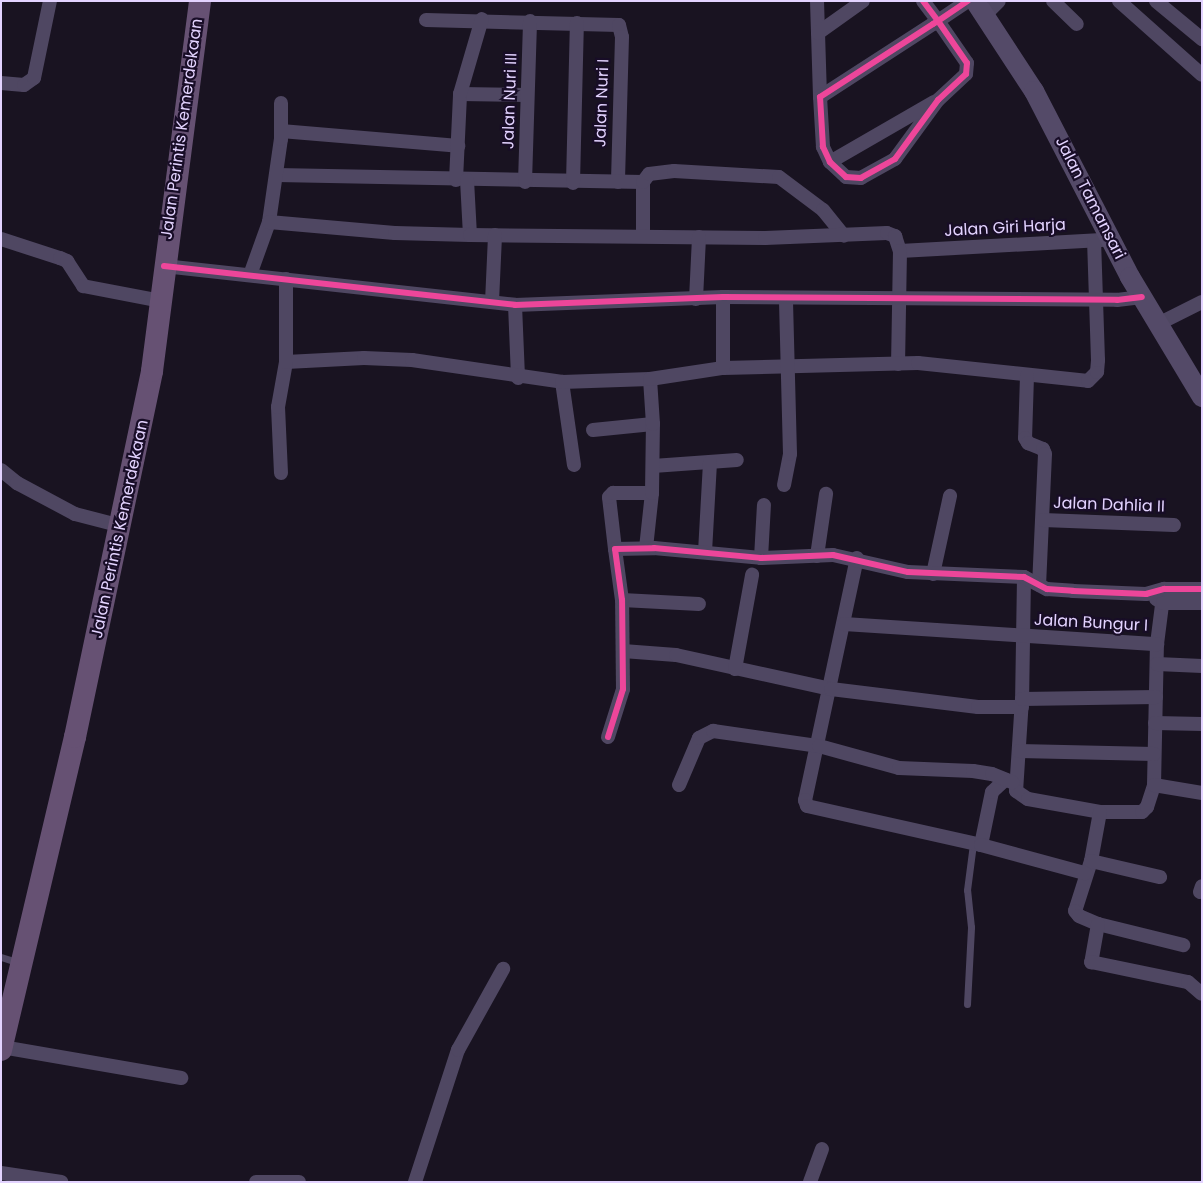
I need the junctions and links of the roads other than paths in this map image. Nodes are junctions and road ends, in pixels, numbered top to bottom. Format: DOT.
graph roads {
  1 [pos="50,1"];
  2 [pos="200,1"];
  3 [pos="816,1"];
  4 [pos="863,1"];
  5 [pos="923,1"];
  6 [pos="968,1"];
  7 [pos="1053,1"];
  8 [pos="1119,1"];
  9 [pos="1156,1"];
  10 [pos="987,5"];
  11 [pos="482,19"];
  12 [pos="426,20"];
  13 [pos="530,21"];
  14 [pos="938,21"];
  15 [pos="577,23"];
  16 [pos="1077,24"];
  17 [pos="818,33"];
  18 [pos="1202,39"];
  19 [pos="1202,75"];
  20 [pos="1,83"];
  21 [pos="460,94"];
  22 [pos="527,95"];
  23 [pos="820,97"];
  24 [pos="938,100"];
  25 [pos="282,103"];
  26 [pos="281,131"];
  27 [pos="458,146"];
  28 [pos="830,162"];
  29 [pos="277,175"];
  30 [pos="462,180"];
  31 [pos="526,182"];
  32 [pos="618,182"];
  33 [pos="642,182"];
  34 [pos="573,183"];
  35 [pos="268,222"];
  36 [pos="470,235"];
  37 [pos="495,235"];
  38 [pos="643,236"];
  39 [pos="844,236"];
  40 [pos="698,237"];
  41 [pos="1103,239"];
  42 [pos="1,240"];
  43 [pos="900,251"];
  44 [pos="164,266"];
  45 [pos="250,275"];
  46 [pos="286,279"];
  47 [pos="723,297"];
  48 [pos="1142,297"];
  49 [pos="900,298"];
  50 [pos="696,299"];
  51 [pos="786,299"];
  52 [pos="1096,300"];
  53 [pos="160,301"];
  54 [pos="492,302"];
  55 [pos="1202,302"];
  56 [pos="515,305"];
  57 [pos="1158,324"];
  58 [pos="286,362"];
  59 [pos="898,364"];
  60 [pos="723,368"];
  61 [pos="787,369"];
  62 [pos="1027,376"];
  63 [pos="518,378"];
  64 [pos="650,379"];
  65 [pos="562,382"];
  66 [pos="1202,397"];
  67 [pos="653,424"];
  68 [pos="593,430"];
  69 [pos="737,460"];
  70 [pos="710,462"];
  71 [pos="574,464"];
  72 [pos="653,466"];
  73 [pos="1,470"];
  74 [pos="281,473"];
  75 [pos="784,486"];
  76 [pos="652,493"];
  77 [pos="826,494"];
  78 [pos="950,496"];
  79 [pos="764,505"];
  80 [pos="1043,520"];
  81 [pos="1174,525"];
  82 [pos="121,526"];
  83 [pos="646,548"];
  84 [pos="615,549"];
  85 [pos="705,552"];
  86 [pos="818,556"];
  87 [pos="761,558"];
  88 [pos="857,558"];
  89 [pos="932,574"];
  90 [pos="752,575"];
  91 [pos="1024,577"];
  92 [pos="1039,585"];
  93 [pos="1202,589"];
  94 [pos="1164,596"];
  95 [pos="622,600"];
  96 [pos="699,604"];
  97 [pos="1202,604"];
  98 [pos="844,624"];
  99 [pos="1022,637"];
  100 [pos="1157,644"];
  101 [pos="623,651"];
  102 [pos="1157,664"];
  103 [pos="1202,666"];
  104 [pos="735,669"];
  105 [pos="831,689"];
  106 [pos="1156,697"];
  107 [pos="1022,703"];
  108 [pos="1155,723"];
  109 [pos="1202,724"];
  110 [pos="608,737"];
  111 [pos="819,746"];
  112 [pos="1019,751"];
  113 [pos="1154,754"];
  114 [pos="1010,782"];
  115 [pos="1154,784"];
  116 [pos="679,785"];
  117 [pos="1202,793"];
  118 [pos="1100,812"];
  119 [pos="977,845"];
  120 [pos="1088,867"];
  121 [pos="1160,877"];
  122 [pos="1098,924"];
  123 [pos="1183,945"];
  124 [pos="11,960"];
  125 [pos="503,969"];
  126 [pos="1202,994"];
  127 [pos="967,1004"];
  128 [pos="2,1049"];
  129 [pos="181,1078"];
  130 [pos="822,1149"];
  131 [pos="1,1173"];
  132 [pos="60,1182"];
  133 [pos="256,1182"];
  134 [pos="299,1182"];
  135 [pos="415,1182"];
  136 [pos="810,1182"];
  1 -- 20 [label="street"];
  2 -- 44 [label="main road, Jalan Perintis Kemerdekaan"];
  3 -- 17 [label="street"];
  4 -- 17 [label="street"];
  5 -- 14 [label="street"];
  6 -- 14 [label="street"];
  7 -- 16 [label="street"];
  8 -- 19 [label="street"];
  9 -- 18 [label="street"];
  10 -- 41 [label="main road, Jalan Tamansari"];
  11 -- 12 [label="street"];
  11 -- 13 [label="street"];
  11 -- 21 [label="street"];
  13 -- 15 [label="street"];
  13 -- 22 [label="street, Jalan Nuri III"];
  14 -- 23 [label="street"];
  14 -- 24 [label="street"];
  15 -- 32 [label="street, Jalan Nuri I"];
  15 -- 34 [label="street"];
  17 -- 23 [label="street"];
  21 -- 22 [label="street"];
  21 -- 27 [label="street"];
  22 -- 31 [label="street, Jalan Nuri III"];
  23 -- 28 [label="street"];
  24 -- 28 [label="street"];
  24 -- 28 [label="street"];
  25 -- 26 [label="street"];
  26 -- 27 [label="street"];
  26 -- 29 [label="street"];
  27 -- 30 [label="street"];
  29 -- 30 [label="street"];
  29 -- 35 [label="street"];
  30 -- 31 [label="street"];
  30 -- 36 [label="street"];
  31 -- 34 [label="street"];
  32 -- 33 [label="street"];
  32 -- 34 [label="street"];
  33 -- 38 [label="street"];
  33 -- 39 [label="street"];
  35 -- 36 [label="street"];
  35 -- 45 [label="street"];
  36 -- 37 [label="street"];
  37 -- 38 [label="street"];
  37 -- 54 [label="street"];
  38 -- 40 [label="street"];
  39 -- 40 [label="street"];
  39 -- 43 [label="street"];
  40 -- 50 [label="street"];
  41 -- 43 [label="street, Jalan Giri Harja"];
  41 -- 48 [label="main road, Jalan Tamansari"];
  41 -- 52 [label="street"];
  42 -- 53 [label="street"];
  43 -- 49 [label="street"];
  44 -- 45 [label="street"];
  44 -- 53 [label="main road, Jalan Perintis Kemerdekaan"];
  45 -- 46 [label="street"];
  46 -- 54 [label="street"];
  46 -- 58 [label="street"];
  47 -- 50 [label="street"];
  47 -- 51 [label="street"];
  47 -- 60 [label="street"];
  48 -- 52 [label="street"];
  48 -- 57 [label="main road, Jalan Tamansari"];
  49 -- 51 [label="street"];
  49 -- 52 [label="street"];
  49 -- 59 [label="street"];
  50 -- 56 [label="street"];
  51 -- 61 [label="street"];
  52 -- 62 [label="street"];
  53 -- 82 [label="main road, Jalan Perintis Kemerdekaan"];
  54 -- 56 [label="street"];
  55 -- 57 [label="street"];
  56 -- 63 [label="street"];
  57 -- 66 [label="main road, Jalan Tamansari"];
  58 -- 63 [label="street"];
  58 -- 74 [label="street"];
  59 -- 61 [label="street"];
  59 -- 62 [label="street"];
  60 -- 61 [label="street"];
  60 -- 64 [label="street"];
  61 -- 75 [label="street"];
  62 -- 80 [label="street"];
  63 -- 65 [label="street"];
  64 -- 65 [label="street"];
  64 -- 67 [label="street"];
  65 -- 71 [label="street"];
  67 -- 68 [label="street"];
  67 -- 72 [label="street"];
  69 -- 70 [label="street"];
  70 -- 72 [label="street"];
  70 -- 85 [label="street"];
  72 -- 76 [label="street"];
  73 -- 82 [label="street"];
  76 -- 83 [label="street"];
  76 -- 84 [label="street"];
  77 -- 86 [label="street"];
  78 -- 89 [label="street"];
  79 -- 87 [label="street"];
  80 -- 81 [label="street, Jalan Dahlia II"];
  80 -- 92 [label="street"];
  82 -- 124 [label="main road, Jalan Perintis Kemerdekaan"];
  83 -- 84 [label="street"];
  83 -- 85 [label="street"];
  84 -- 95 [label="street"];
  85 -- 87 [label="street"];
  86 -- 87 [label="street"];
  86 -- 88 [label="street"];
  88 -- 89 [label="street"];
  88 -- 98 [label="street"];
  89 -- 91 [label="street"];
  90 -- 104 [label="street"];
  91 -- 92 [label="street"];
  91 -- 99 [label="street"];
  92 -- 94 [label="street"];
  93 -- 94 [label="street"];
  94 -- 97 [label="street"];
  94 -- 100 [label="street"];
  95 -- 96 [label="street"];
  95 -- 101 [label="street"];
  98 -- 99 [label="street, Jalan Bungur I"];
  98 -- 105 [label="street"];
  99 -- 100 [label="street, Jalan Bungur I"];
  99 -- 107 [label="street"];
  100 -- 102 [label="street"];
  101 -- 104 [label="street"];
  101 -- 110 [label="street"];
  102 -- 103 [label="street"];
  102 -- 106 [label="street"];
  104 -- 105 [label="street"];
  105 -- 107 [label="street"];
  105 -- 111 [label="street"];
  106 -- 107 [label="street"];
  106 -- 108 [label="street"];
  107 -- 112 [label="street"];
  108 -- 109 [label="street"];
  108 -- 113 [label="street"];
  111 -- 114 [label="street"];
  111 -- 116 [label="street"];
  111 -- 119 [label="street"];
  112 -- 113 [label="street"];
  112 -- 114 [label="street"];
  113 -- 115 [label="street"];
  114 -- 118 [label="street"];
  114 -- 119 [label="street"];
  115 -- 117 [label="street"];
  115 -- 118 [label="street"];
  118 -- 120 [label="street"];
  119 -- 120 [label="street"];
  119 -- 127 [label="lane"];
  120 -- 121 [label="street"];
  120 -- 122 [label="street"];
  122 -- 123 [label="street"];
  122 -- 126 [label="street"];
  124 -- 128 [label="main road, Jalan Perintis Kemerdekaan"];
  125 -- 135 [label="street"];
  128 -- 129 [label="street"];
  130 -- 136 [label="street"];
  131 -- 132 [label="street"];
  133 -- 134 [label="street"];
}
